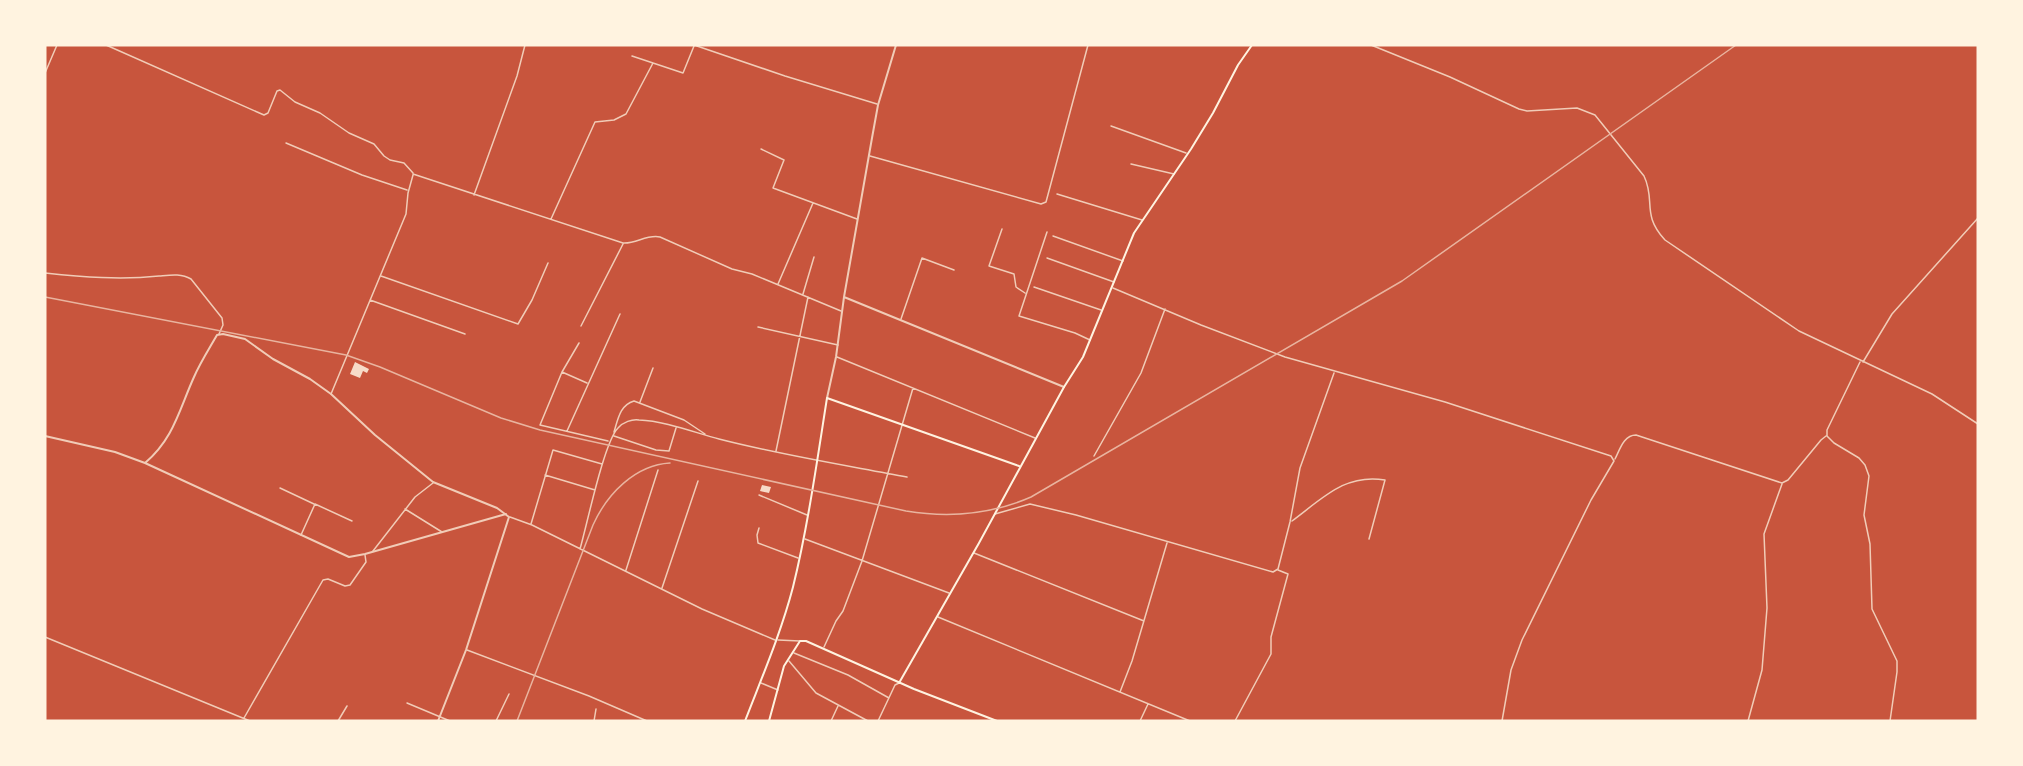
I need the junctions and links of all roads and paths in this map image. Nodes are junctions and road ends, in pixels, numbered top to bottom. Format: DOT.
graph roads {
  1 [pos="57,45"];
  2 [pos="106,45"];
  3 [pos="525,45"];
  4 [pos="694,45"];
  5 [pos="896,45"];
  6 [pos="1088,45"];
  7 [pos="1252,45"];
  8 [pos="1371,45"];
  9 [pos="632,56"];
  10 [pos="654,63"];
  11 [pos="45,73"];
  12 [pos="878,105"];
  13 [pos="1111,126"];
  14 [pos="286,143"];
  15 [pos="760,149"];
  16 [pos="1188,154"];
  17 [pos="869,156"];
  18 [pos="1131,164"];
  19 [pos="413,174"];
  20 [pos="1174,174"];
  21 [pos="408,190"];
  22 [pos="1057,194"];
  23 [pos="474,195"];
  24 [pos="813,203"];
  25 [pos="858,219"];
  26 [pos="1978,219"];
  27 [pos="551,220"];
  28 [pos="1142,220"];
  29 [pos="1002,229"];
  30 [pos="1047,232"];
  31 [pos="1053,236"];
  32 [pos="624,243"];
  33 [pos="814,257"];
  34 [pos="1047,258"];
  35 [pos="1123,261"];
  36 [pos="548,262"];
  37 [pos="954,270"];
  38 [pos="45,273"];
  39 [pos="381,276"];
  40 [pos="1115,282"];
  41 [pos="778,285"];
  42 [pos="1034,287"];
  43 [pos="1113,288"];
  44 [pos="1026,294"];
  45 [pos="802,295"];
  46 [pos="808,297"];
  47 [pos="844,297"];
  48 [pos="370,300"];
  49 [pos="1165,309"];
  50 [pos="1103,310"];
  51 [pos="842,311"];
  52 [pos="620,314"];
  53 [pos="900,320"];
  54 [pos="581,326"];
  55 [pos="758,327"];
  56 [pos="465,333"];
  57 [pos="219,334"];
  58 [pos="800,335"];
  59 [pos="1091,340"];
  60 [pos="579,343"];
  61 [pos="838,345"];
  62 [pos="836,357"];
  63 [pos="1862,361"];
  64 [pos="653,368"];
  65 [pos="562,372"];
  66 [pos="1334,372"];
  67 [pos="588,383"];
  68 [pos="1064,387"];
  69 [pos="913,388"];
  70 [pos="331,394"];
  71 [pos="827,398"];
  72 [pos="640,403"];
  73 [pos="1978,424"];
  74 [pos="902,425"];
  75 [pos="676,427"];
  76 [pos="566,431"];
  77 [pos="612,435"];
  78 [pos="706,435"];
  79 [pos="45,436"];
  80 [pos="1827,436"];
  81 [pos="1035,438"];
  82 [pos="610,441"];
  83 [pos="776,452"];
  84 [pos="1094,456"];
  85 [pos="1614,460"];
  86 [pos="817,462"];
  87 [pos="145,463"];
  88 [pos="603,464"];
  89 [pos="1020,466"];
  90 [pos="658,470"];
  91 [pos="889,474"];
  92 [pos="545,475"];
  93 [pos="907,477"];
  94 [pos="698,481"];
  95 [pos="434,482"];
  96 [pos="1782,483"];
  97 [pos="280,488"];
  98 [pos="596,490"];
  99 [pos="759,495"];
  100 [pos="315,504"];
  101 [pos="405,509"];
  102 [pos="994,514"];
  103 [pos="508,515"];
  104 [pos="807,515"];
  105 [pos="352,521"];
  106 [pos="1290,522"];
  107 [pos="531,525"];
  108 [pos="759,528"];
  109 [pos="442,532"];
  110 [pos="300,536"];
  111 [pos="804,538"];
  112 [pos="1369,539"];
  113 [pos="1167,542"];
  114 [pos="580,549"];
  115 [pos="371,552"];
  116 [pos="973,553"];
  117 [pos="365,554"];
  118 [pos="799,558"];
  119 [pos="862,561"];
  120 [pos="1278,569"];
  121 [pos="626,571"];
  122 [pos="662,590"];
  123 [pos="950,594"];
  124 [pos="938,617"];
  125 [pos="1144,621"];
  126 [pos="45,637"];
  127 [pos="777,640"];
  128 [pos="800,641"];
  129 [pos="823,649"];
  130 [pos="466,650"];
  131 [pos="793,653"];
  132 [pos="788,660"];
  133 [pos="760,682"];
  134 [pos="899,682"];
  135 [pos="778,690"];
  136 [pos="1119,692"];
  137 [pos="509,694"];
  138 [pos="889,698"];
  139 [pos="406,703"];
  140 [pos="1148,704"];
  141 [pos="838,705"];
  142 [pos="347,706"];
  143 [pos="596,709"];
  144 [pos="440,717"];
  145 [pos="244,718"];
  146 [pos="250,721"];
  147 [pos="338,721"];
  148 [pos="438,721"];
  149 [pos="450,721"];
  150 [pos="496,721"];
  151 [pos="594,721"];
  152 [pos="647,721"];
  153 [pos="745,721"];
  154 [pos="769,721"];
  155 [pos="831,721"];
  156 [pos="868,721"];
  157 [pos="878,721"];
  158 [pos="997,721"];
  159 [pos="1140,721"];
  160 [pos="1190,721"];
  161 [pos="1235,721"];
  162 [pos="1502,721"];
  163 [pos="1748,721"];
  164 [pos="1890,721"];
  1 -- 11 [label="street"];
  2 -- 19 [label="street"];
  3 -- 23 [label="street"];
  4 -- 10 [label="street"];
  4 -- 12 [label="street"];
  5 -- 12 [label="street"];
  6 -- 17 [label="street"];
  7 -- 16 [label="main road"];
  8 -- 63 [label="street"];
  9 -- 10 [label="street"];
  10 -- 27 [label="street"];
  12 -- 17 [label="street"];
  13 -- 16 [label="street"];
  14 -- 21 [label="street"];
  15 -- 24 [label="street"];
  16 -- 20 [label="main road"];
  17 -- 25 [label="street"];
  18 -- 20 [label="street"];
  19 -- 21 [label="street"];
  19 -- 23 [label="street"];
  20 -- 28 [label="main road"];
  21 -- 39 [label="street"];
  22 -- 28 [label="street"];
  23 -- 27 [label="street"];
  24 -- 25 [label="street"];
  24 -- 41 [label="street"];
  25 -- 47 [label="street"];
  26 -- 63 [label="street"];
  27 -- 32 [label="street"];
  28 -- 35 [label="main road"];
  29 -- 44 [label="street"];
  30 -- 44 [label="street"];
  31 -- 35 [label="street"];
  32 -- 41 [label="street"];
  32 -- 54 [label="street"];
  33 -- 45 [label="street"];
  34 -- 40 [label="street"];
  35 -- 40 [label="main road"];
  36 -- 39 [label="street"];
  37 -- 53 [label="street"];
  38 -- 57 [label="street"];
  39 -- 48 [label="street"];
  40 -- 43 [label="main road"];
  41 -- 45 [label="street"];
  42 -- 50 [label="street"];
  43 -- 49 [label="street"];
  43 -- 50 [label="main road"];
  44 -- 59 [label="street"];
  45 -- 46 [label="street"];
  46 -- 51 [label="street"];
  46 -- 58 [label="street"];
  47 -- 51 [label="street"];
  47 -- 53 [label="street"];
  48 -- 56 [label="street"];
  48 -- 70 [label="street"];
  49 -- 66 [label="street"];
  49 -- 84 [label="street"];
  50 -- 59 [label="main road"];
  51 -- 61 [label="street"];
  52 -- 67 [label="street"];
  53 -- 68 [label="street"];
  55 -- 58 [label="street"];
  57 -- 70 [label="street"];
  57 -- 87 [label="street"];
  58 -- 61 [label="street"];
  58 -- 83 [label="street"];
  59 -- 68 [label="main road"];
  60 -- 65 [label="street"];
  61 -- 62 [label="street"];
  62 -- 69 [label="street"];
  62 -- 71 [label="street"];
  63 -- 73 [label="street"];
  63 -- 80 [label="street"];
  64 -- 72 [label="street"];
  65 -- 67 [label="street"];
  65 -- 76 [label="street"];
  66 -- 85 [label="street"];
  66 -- 106 [label="street"];
  67 -- 76 [label="street"];
  68 -- 81 [label="main road"];
  69 -- 74 [label="street"];
  69 -- 81 [label="street"];
  70 -- 95 [label="street"];
  71 -- 74 [label="main road"];
  71 -- 86 [label="main road"];
  72 -- 77 [label="street"];
  72 -- 78 [label="street"];
  74 -- 89 [label="main road"];
  74 -- 91 [label="street"];
  75 -- 77 [label="street"];
  75 -- 77 [label="street"];
  75 -- 78 [label="street"];
  76 -- 82 [label="street"];
  77 -- 82 [label="street"];
  78 -- 83 [label="street"];
  79 -- 87 [label="street"];
  80 -- 96 [label="street"];
  80 -- 164 [label="street"];
  81 -- 89 [label="main road"];
  82 -- 88 [label="street"];
  83 -- 86 [label="street"];
  85 -- 96 [label="street"];
  85 -- 162 [label="street"];
  86 -- 91 [label="street"];
  86 -- 104 [label="main road"];
  87 -- 110 [label="street"];
  88 -- 92 [label="street"];
  88 -- 98 [label="street"];
  89 -- 102 [label="main road"];
  90 -- 121 [label="street"];
  91 -- 93 [label="street"];
  91 -- 119 [label="street"];
  92 -- 98 [label="street"];
  92 -- 107 [label="street"];
  94 -- 122 [label="street"];
  95 -- 101 [label="street"];
  95 -- 103 [label="street"];
  96 -- 163 [label="street"];
  97 -- 100 [label="street"];
  98 -- 114 [label="street"];
  99 -- 104 [label="street"];
  100 -- 105 [label="street"];
  100 -- 110 [label="street"];
  101 -- 109 [label="street"];
  101 -- 115 [label="street"];
  102 -- 113 [label="street"];
  102 -- 116 [label="main road"];
  103 -- 107 [label="street"];
  103 -- 109 [label="street"];
  103 -- 130 [label="street"];
  104 -- 111 [label="main road"];
  106 -- 112 [label="street"];
  106 -- 120 [label="street"];
  107 -- 114 [label="street"];
  108 -- 118 [label="street"];
  109 -- 115 [label="street"];
  110 -- 117 [label="street"];
  111 -- 118 [label="main road"];
  111 -- 119 [label="street"];
  113 -- 120 [label="street"];
  113 -- 125 [label="street"];
  114 -- 121 [label="street"];
  115 -- 117 [label="street"];
  116 -- 123 [label="main road"];
  116 -- 125 [label="street"];
  117 -- 145 [label="street"];
  118 -- 127 [label="main road"];
  119 -- 123 [label="street"];
  119 -- 129 [label="street"];
  120 -- 161 [label="street"];
  121 -- 122 [label="street"];
  122 -- 127 [label="street"];
  123 -- 124 [label="main road"];
  124 -- 134 [label="main road"];
  124 -- 136 [label="street"];
  125 -- 136 [label="street"];
  126 -- 145 [label="street"];
  127 -- 128 [label="street"];
  127 -- 133 [label="main road"];
  128 -- 129 [label="main road"];
  128 -- 131 [label="main road"];
  129 -- 134 [label="main road"];
  130 -- 144 [label="street"];
  130 -- 152 [label="street"];
  131 -- 132 [label="main road"];
  131 -- 138 [label="street"];
  132 -- 135 [label="main road"];
  132 -- 141 [label="street"];
  133 -- 135 [label="street"];
  133 -- 153 [label="main road"];
  134 -- 138 [label="street"];
  134 -- 158 [label="main road"];
  135 -- 154 [label="main road"];
  136 -- 140 [label="street"];
  137 -- 150 [label="street"];
  138 -- 157 [label="street"];
  139 -- 144 [label="street"];
  140 -- 159 [label="street"];
  140 -- 160 [label="street"];
  141 -- 155 [label="street"];
  141 -- 156 [label="street"];
  142 -- 147 [label="street"];
  143 -- 151 [label="street"];
  144 -- 148 [label="street"];
  144 -- 149 [label="street"];
  145 -- 146 [label="street"];
}
